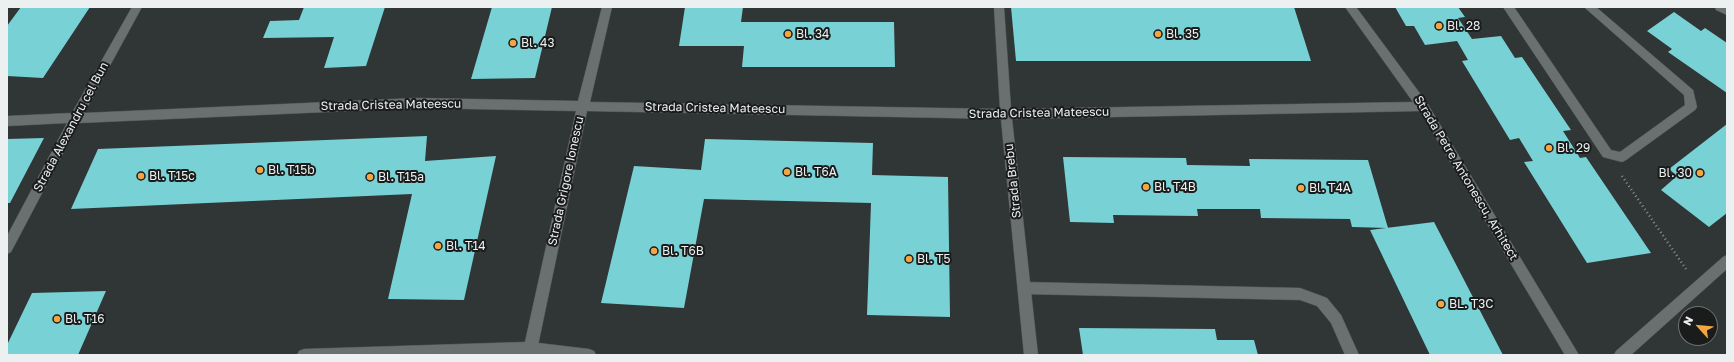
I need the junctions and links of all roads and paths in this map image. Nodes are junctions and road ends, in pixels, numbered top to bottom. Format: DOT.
graph roads {
  1 [pos="137,7"];
  2 [pos="607,7"];
  3 [pos="999,7"];
  4 [pos="1350,7"];
  5 [pos="1508,7"];
  6 [pos="1589,7"];
  7 [pos="1720,7"];
  8 [pos="1727,11"];
  9 [pos="583,105"];
  10 [pos="1423,106"];
  11 [pos="1006,114"];
  12 [pos="74,119"];
  13 [pos="7,121"];
  14 [pos="1607,154"];
  15 [pos="7,248"];
  16 [pos="1727,261"];
  17 [pos="1698,286"];
  18 [pos="1024,288"];
  19 [pos="530,351"];
  20 [pos="340,354"];
  21 [pos="304,355"];
  22 [pos="589,355"];
  23 [pos="1031,355"];
  24 [pos="1352,355"];
  25 [pos="1572,355"];
  26 [pos="1621,355"];
  1 -- 12 [label="street, Strada Alexandru cel Bun"];
  2 -- 9 [label="street, Strada Grigore Ionescu"];
  3 -- 11 [label="street, Strada Brebu"];
  4 -- 10 [label="street, Strada Petre Antonescu, Arhitect"];
  5 -- 14 [label="street"];
  6 -- 14 [label="street"];
  7 -- 8 [label="street"];
  9 -- 11 [label="street, Strada Cristea Mateescu"];
  9 -- 12 [label="street, Strada Cristea Mateescu"];
  9 -- 19 [label="street, Strada Grigore Ionescu"];
  10 -- 11 [label="street, Strada Cristea Mateescu"];
  10 -- 25 [label="street, Strada Petre Antonescu, Arhitect"];
  11 -- 18 [label="street, Strada Brebu"];
  12 -- 13 [label="street, Strada Cristea Mateescu"];
  12 -- 15 [label="street, Strada Alexandru cel Bun"];
  14 -- 17 [label="path"];
  16 -- 17 [label="street"];
  17 -- 26 [label="street"];
  18 -- 23 [label="street, Strada Brebu"];
  18 -- 24 [label="street"];
  19 -- 20 [label="street"];
  19 -- 22 [label="street"];
  20 -- 21 [label="street"];
}
